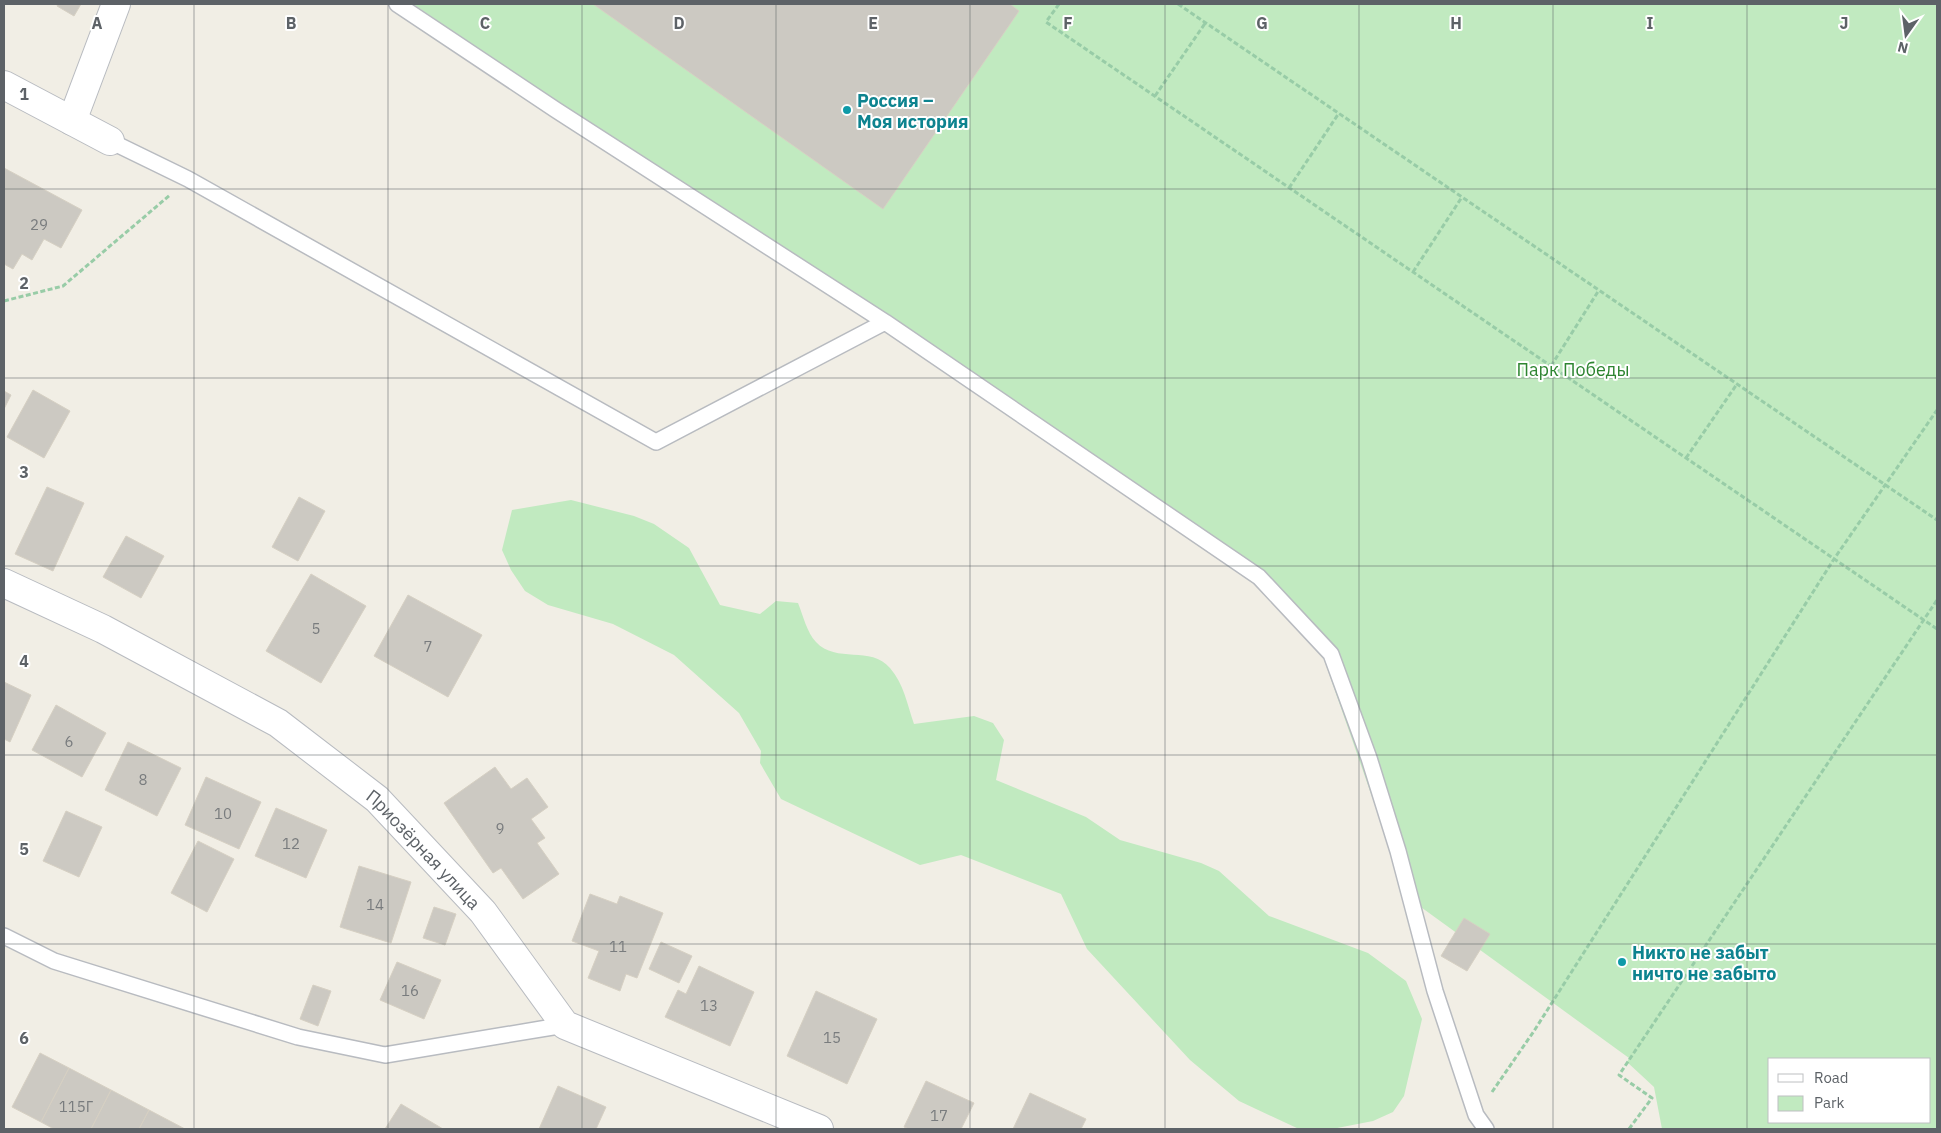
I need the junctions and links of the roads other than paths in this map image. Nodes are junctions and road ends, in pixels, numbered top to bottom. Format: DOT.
graph roads {
  1 [pos="116,4"];
  2 [pos="397,4"];
  3 [pos="4,85"];
  4 [pos="72,121"];
  5 [pos="110,141"];
  6 [pos="885,322"];
  7 [pos="4,583"];
  8 [pos="4,936"];
  9 [pos="565,1024"];
  10 [pos="819,1129"];
  11 [pos="1486,1129"];
  1 -- 4 [label="street"];
  2 -- 6 [label="lane"];
  3 -- 4 [label="street"];
  4 -- 5 [label="street"];
  5 -- 6 [label="lane"];
  6 -- 11 [label="lane"];
  7 -- 9 [label="street, Приозёрная улица"];
  8 -- 9 [label="lane"];
  9 -- 10 [label="street"];
}
